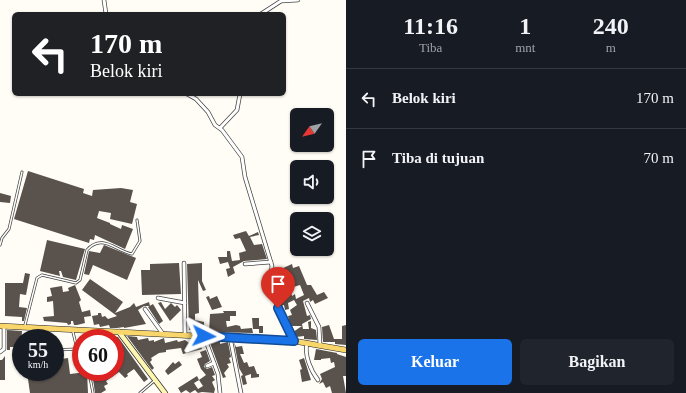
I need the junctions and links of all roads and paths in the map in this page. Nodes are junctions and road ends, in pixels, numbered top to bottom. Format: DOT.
graph roads {
  1 [pos="104,0"];
  2 [pos="298,0"];
  3 [pos="106,12"];
  4 [pos="264,12"];
  5 [pos="191,96"];
  6 [pos="240,96"];
  7 [pos="220,128"];
  8 [pos="22,172"];
  9 [pos="137,220"];
  10 [pos="0,245"];
  11 [pos="271,262"];
  12 [pos="184,263"];
  13 [pos="245,264"];
  14 [pos="158,298"];
  15 [pos="185,303"];
  16 [pos="307,303"];
  17 [pos="146,309"];
  18 [pos="2,326"];
  19 [pos="25,327"];
  20 [pos="73,329"];
  21 [pos="124,332"];
  22 [pos="163,334"];
  23 [pos="184,335"];
  24 [pos="204,336"];
  25 [pos="230,337"];
  26 [pos="124,339"];
  27 [pos="294,341"];
  28 [pos="307,343"];
  29 [pos="320,345"];
  30 [pos="346,350"];
  31 [pos="0,352"];
  32 [pos="214,363"];
  33 [pos="206,366"];
  34 [pos="318,380"];
  35 [pos="91,381"];
  36 [pos="155,381"];
  37 [pos="93,393"];
  38 [pos="140,393"];
  39 [pos="165,393"];
  40 [pos="220,393"];
  41 [pos="241,393"];
  1 -- 3 [label="street"];
  2 -- 4 [label="street"];
  5 -- 7 [label="street"];
  6 -- 7 [label="street"];
  7 -- 11 [label="street"];
  8 -- 10 [label="lane"];
  9 -- 19 [label="lane"];
  11 -- 13 [label="street"];
  11 -- 27 [label="street"];
  12 -- 15 [label="street"];
  14 -- 15 [label="street"];
  15 -- 23 [label="street"];
  16 -- 29 [label="street"];
  17 -- 22 [label="street"];
  18 -- 19 [label="main road"];
  18 -- 31 [label="street"];
  19 -- 20 [label="main road"];
  21 -- 22 [label="main road"];
  22 -- 23 [label="main road"];
  23 -- 24 [label="main road"];
  24 -- 25 [label="main road"];
  24 -- 32 [label="street"];
  25 -- 27 [label="main road"];
  25 -- 41 [label="street"];
  26 -- 36 [label="main road"];
  27 -- 28 [label="main road"];
  28 -- 29 [label="main road"];
  28 -- 34 [label="street"];
  29 -- 30 [label="main road"];
  32 -- 33 [label="street"];
  32 -- 40 [label="street"];
  35 -- 37 [label="lane"];
  36 -- 38 [label="lane"];
  36 -- 39 [label="main road"];
}
